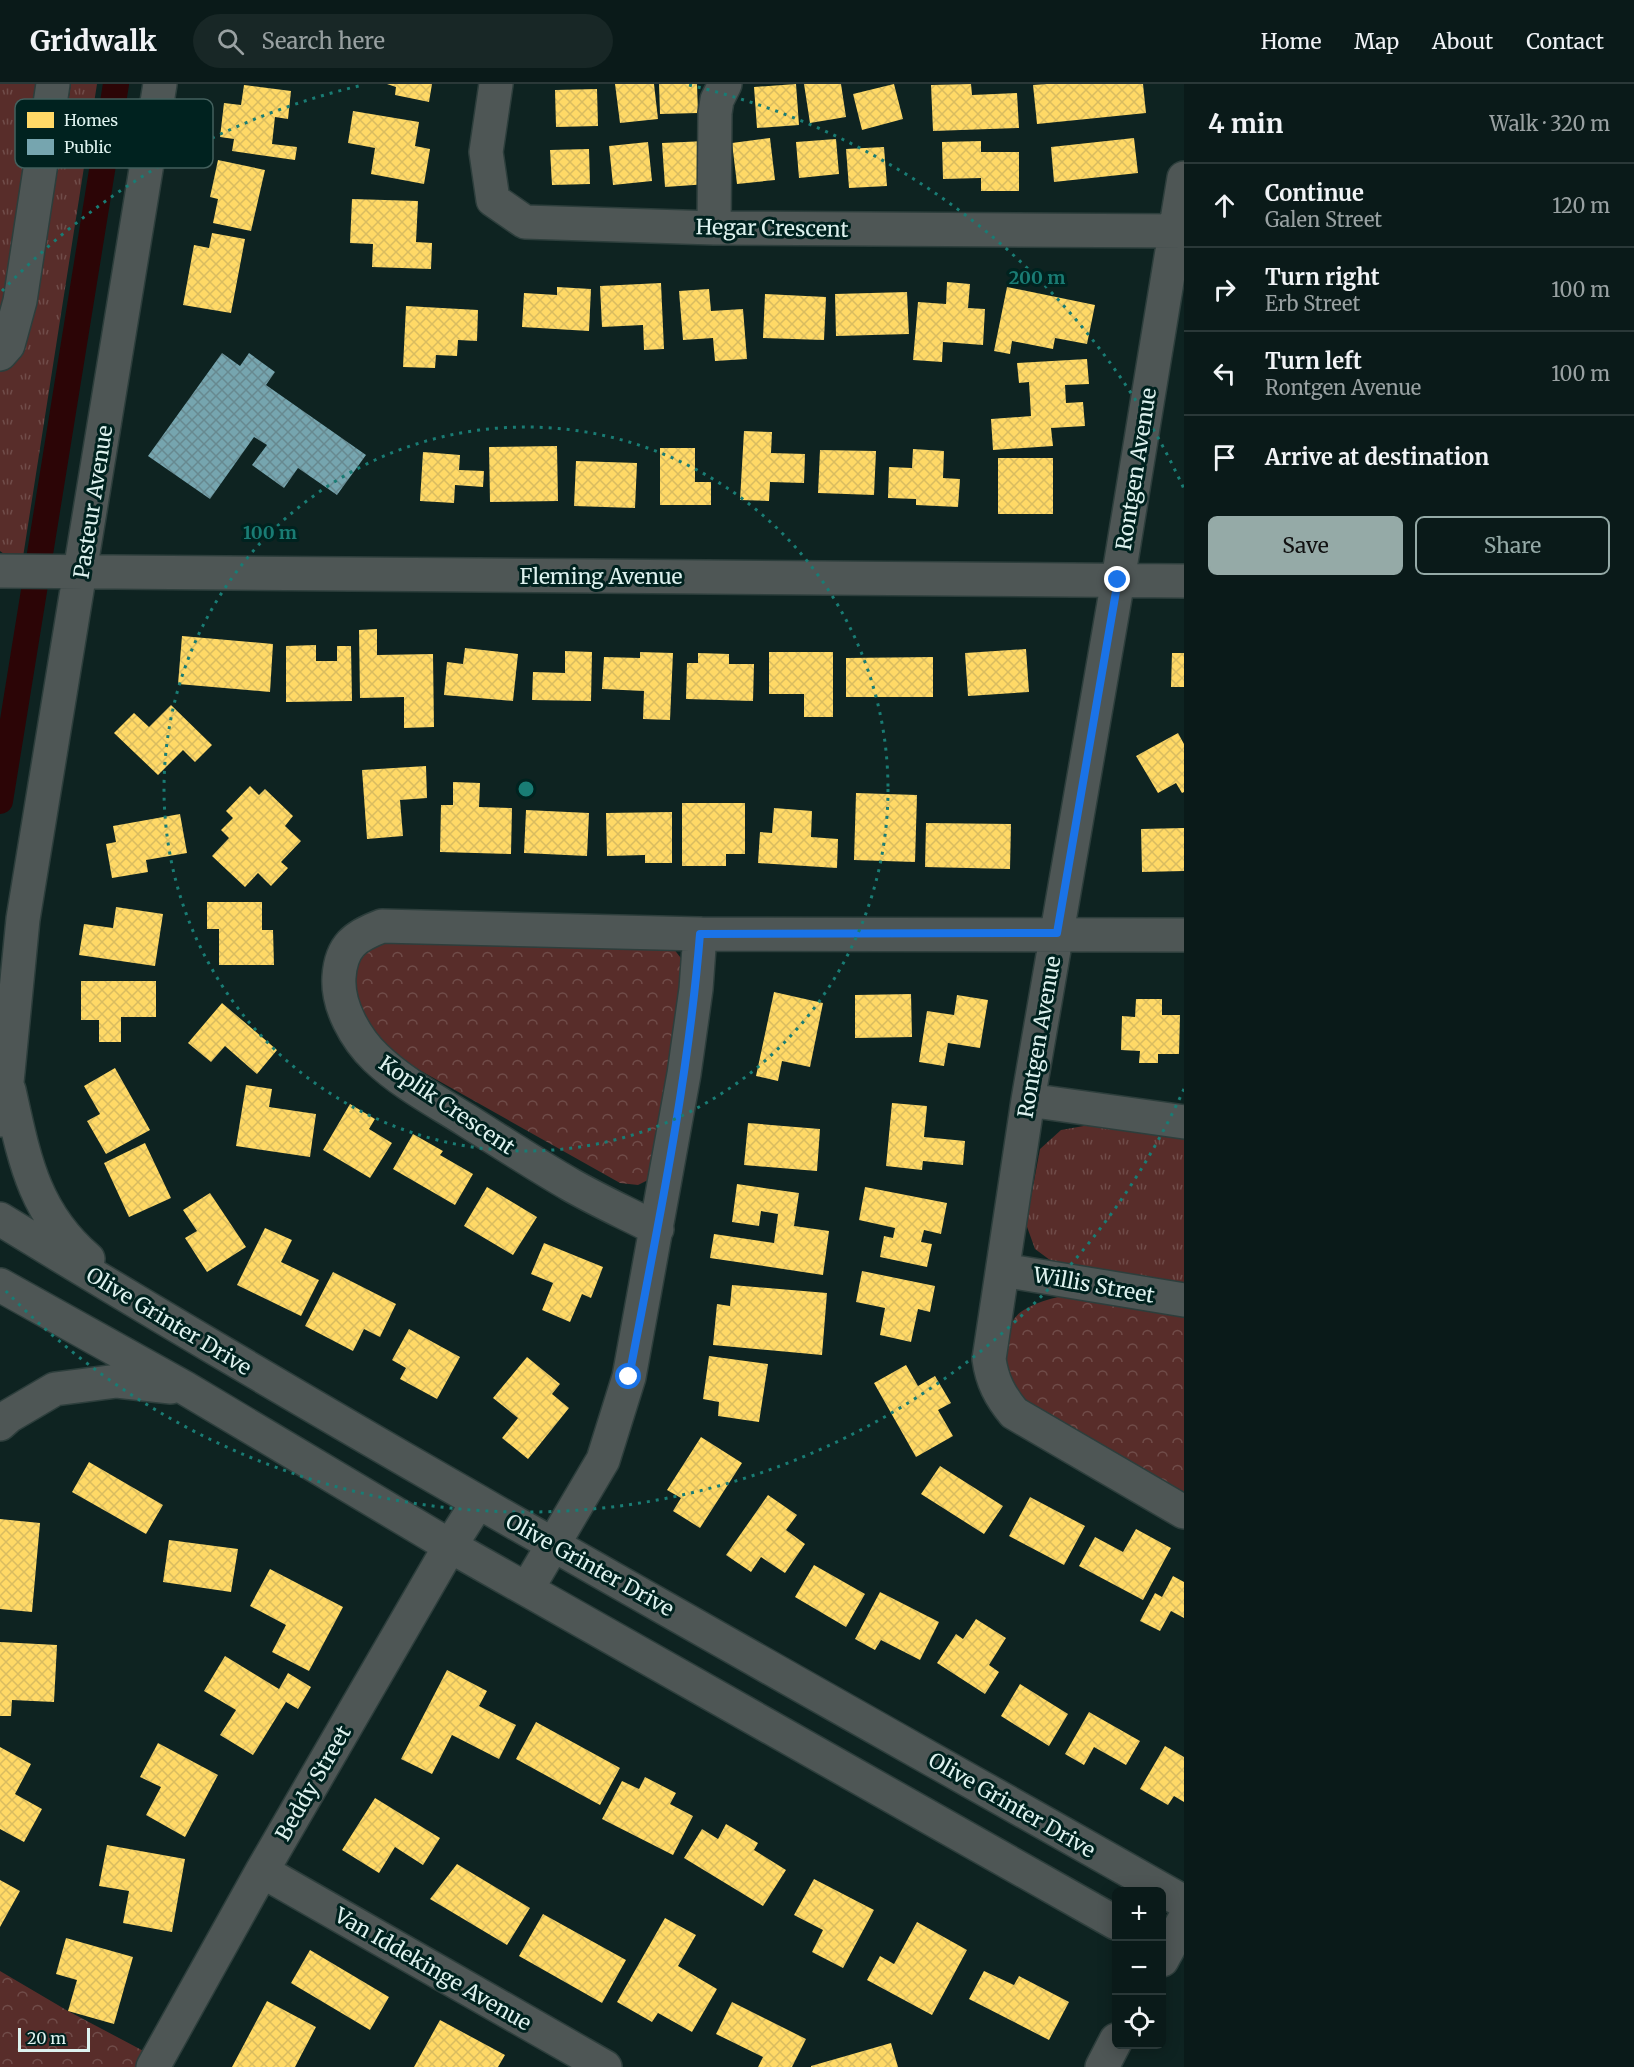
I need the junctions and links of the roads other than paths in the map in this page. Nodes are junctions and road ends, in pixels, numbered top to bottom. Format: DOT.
graph roads {
  1 [pos="53,84"];
  2 [pos="160,84"];
  3 [pos="496,84"];
  4 [pos="725,84"];
  5 [pos="51,99"];
  6 [pos="157,99"];
  7 [pos="40,168"];
  8 [pos="144,168"];
  9 [pos="1184,178"];
  10 [pos="714,228"];
  11 [pos="1179,231"];
  12 [pos="0,354"];
  13 [pos="9,571"];
  14 [pos="66,572"];
  15 [pos="1118,580"];
  16 [pos="1184,581"];
  17 [pos="23,919"];
  18 [pos="1057,933"];
  19 [pos="700,934"];
  20 [pos="1184,934"];
  21 [pos="0,987"];
  22 [pos="7,1082"];
  23 [pos="1028,1100"];
  24 [pos="0,1120"];
  25 [pos="1184,1122"];
  26 [pos="0,1219"];
  27 [pos="657,1229"];
  28 [pos="1003,1270"];
  29 [pos="0,1285"];
  30 [pos="1184,1300"];
  31 [pos="138,1303"];
  32 [pos="185,1388"];
  33 [pos="0,1424"];
  34 [pos="478,1502"];
  35 [pos="1184,1512"];
  36 [pos="554,1544"];
  37 [pos="450,1546"];
  38 [pos="527,1589"];
  39 [pos="262,1871"];
  40 [pos="1184,1902"];
  41 [pos="1184,1920"];
  42 [pos="1112,1921"];
  43 [pos="1168,1956"];
  44 [pos="1112,2047"];
  45 [pos="153,2067"];
  46 [pos="605,2067"];
  47 [pos="1101,2067"];
  1 -- 5 [label="street"];
  2 -- 6 [label="street, Pasteur Avenue"];
  3 -- 10 [label="street, Hegar Crescent"];
  4 -- 10 [label="street"];
  7 -- 12 [label="street"];
  8 -- 14 [label="street, Pasteur Avenue"];
  9 -- 11 [label="street, Rontgen Avenue"];
  10 -- 11 [label="street, Hegar Crescent"];
  11 -- 15 [label="street, Rontgen Avenue"];
  13 -- 14 [label="street, Fleming Avenue"];
  14 -- 15 [label="street, Fleming Avenue"];
  14 -- 17 [label="street, Pasteur Avenue"];
  15 -- 16 [label="street, Fleming Avenue"];
  15 -- 18 [label="street, Rontgen Avenue"];
  17 -- 21 [label="street, Pasteur Avenue"];
  17 -- 22 [label="street, Pasteur Avenue"];
  18 -- 19 [label="street, Koplik Crescent"];
  18 -- 20 [label="street, Koplik Crescent"];
  18 -- 23 [label="street, Rontgen Avenue"];
  19 -- 27 [label="street"];
  19 -- 27 [label="street, Koplik Crescent"];
  22 -- 24 [label="street, Pasteur Avenue"];
  22 -- 31 [label="street"];
  23 -- 25 [label="street"];
  23 -- 28 [label="street, Rontgen Avenue"];
  26 -- 31 [label="street, Olive Grinter Drive"];
  27 -- 36 [label="street"];
  28 -- 30 [label="street, Willis Street"];
  28 -- 35 [label="street, Rontgen Avenue"];
  29 -- 32 [label="street"];
  31 -- 34 [label="street, Olive Grinter Drive"];
  32 -- 33 [label="street"];
  32 -- 37 [label="street"];
  34 -- 36 [label="street, Olive Grinter Drive"];
  34 -- 37 [label="street, Beddy Street"];
  36 -- 38 [label="street"];
  36 -- 40 [label="street, Olive Grinter Drive"];
  37 -- 38 [label="street"];
  37 -- 39 [label="street, Beddy Street"];
  38 -- 42 [label="street"];
  39 -- 45 [label="street, Beddy Street"];
  39 -- 46 [label="street, Van Iddekinge Avenue"];
  41 -- 43 [label="street"];
  44 -- 47 [label="street"];
}
